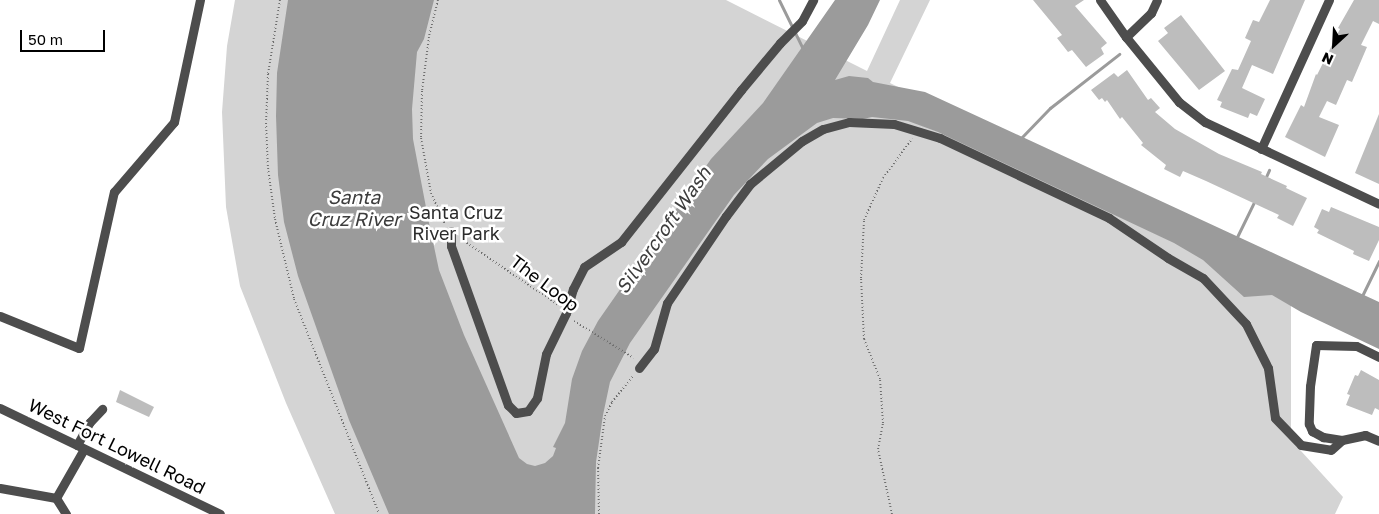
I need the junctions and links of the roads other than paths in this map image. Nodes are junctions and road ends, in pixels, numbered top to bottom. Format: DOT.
graph roads {
  1 [pos="200,0"];
  2 [pos="813,0"];
  3 [pos="1100,0"];
  4 [pos="1157,0"];
  5 [pos="1329,0"];
  6 [pos="1126,37"];
  7 [pos="1261,148"];
  8 [pos="1379,204"];
  9 [pos="451,231"];
  10 [pos="0,316"];
  11 [pos="1379,357"];
  12 [pos="639,368"];
  13 [pos="0,408"];
  14 [pos="102,409"];
  15 [pos="1342,440"];
  16 [pos="1379,441"];
  17 [pos="80,447"];
  18 [pos="0,488"];
  19 [pos="56,498"];
  20 [pos="66,514"];
  21 [pos="220,514"];
  1 -- 10 [label="street"];
  2 -- 9 [label="street"];
  3 -- 6 [label="street"];
  4 -- 6 [label="street"];
  5 -- 7 [label="street"];
  6 -- 7 [label="street"];
  7 -- 8 [label="street"];
  11 -- 15 [label="street"];
  12 -- 15 [label="street"];
  13 -- 17 [label="street, West Fort Lowell Road"];
  14 -- 17 [label="street"];
  15 -- 16 [label="street"];
  17 -- 19 [label="street"];
  17 -- 21 [label="street, West Fort Lowell Road"];
  18 -- 19 [label="street"];
  19 -- 20 [label="street"];
}
